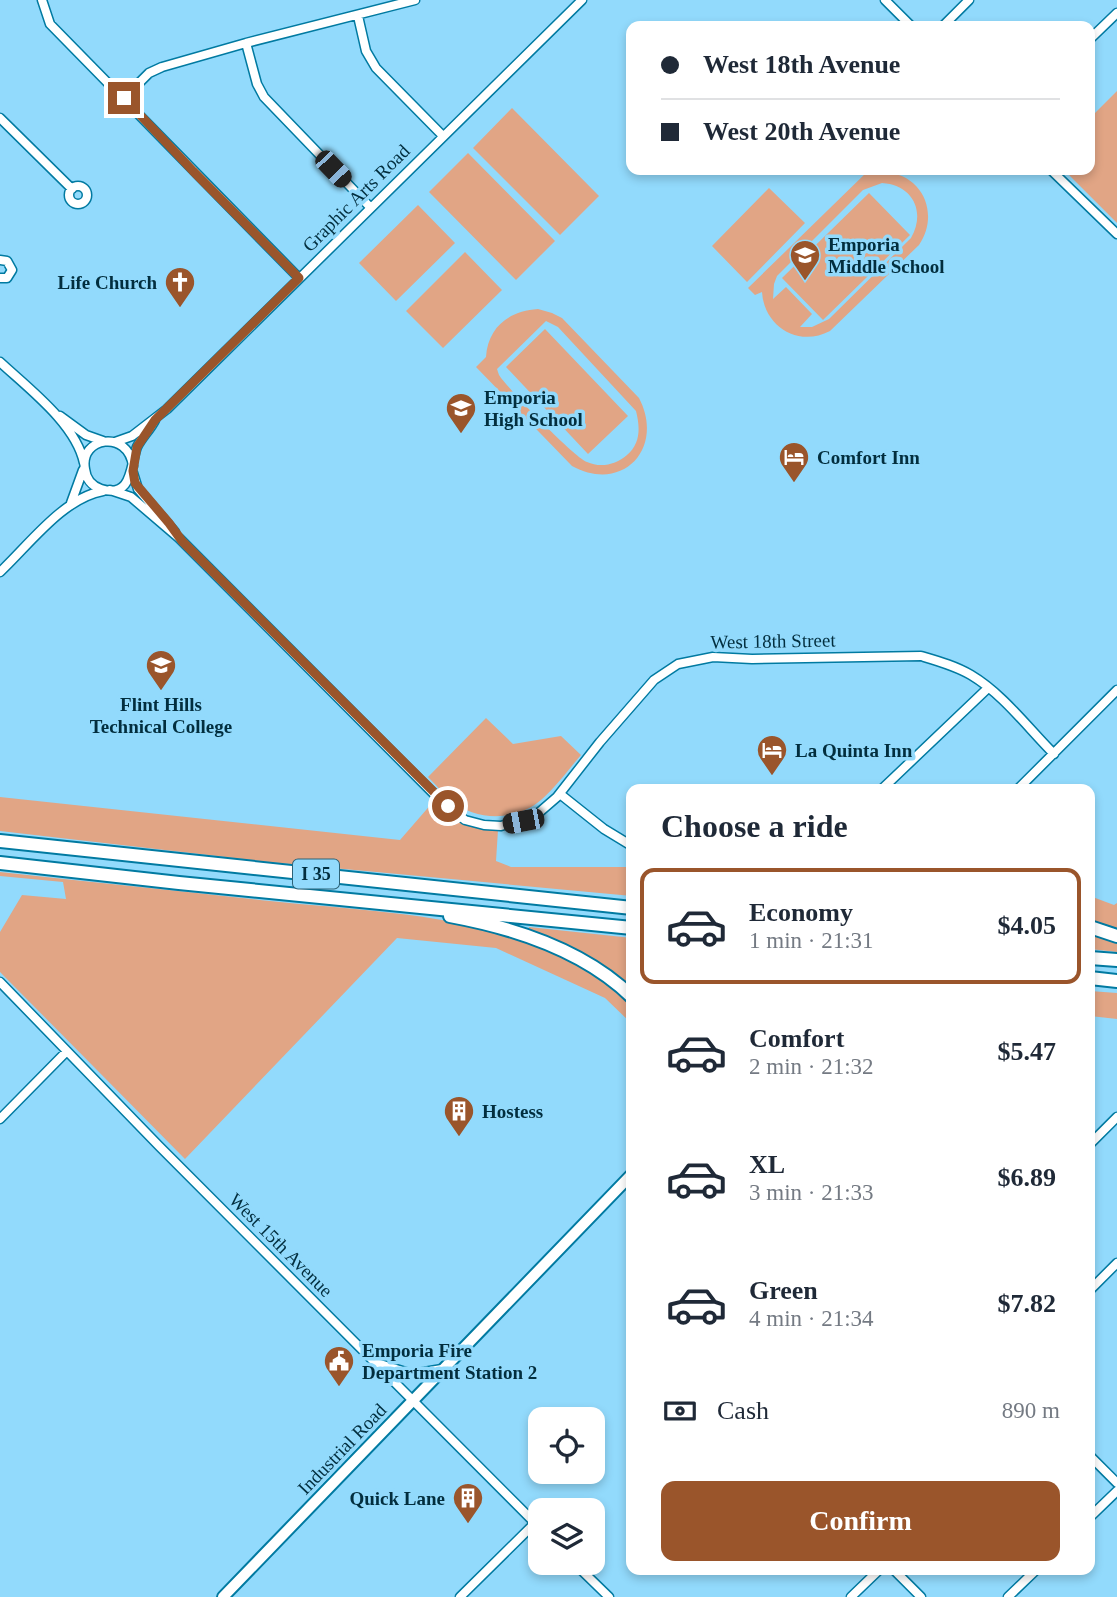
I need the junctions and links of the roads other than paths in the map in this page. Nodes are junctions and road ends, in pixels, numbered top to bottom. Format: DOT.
graph roads {
  1 [pos="42,0"];
  2 [pos="415,0"];
  3 [pos="582,0"];
  4 [pos="885,0"];
  5 [pos="969,0"];
  6 [pos="1117,13"];
  7 [pos="358,16"];
  8 [pos="906,21"];
  9 [pos="948,21"];
  10 [pos="1095,34"];
  11 [pos="246,43"];
  12 [pos="124,98"];
  13 [pos="0,118"];
  14 [pos="442,135"];
  15 [pos="1056,175"];
  16 [pos="72,189"];
  17 [pos="370,207"];
  18 [pos="1117,234"];
  19 [pos="0,260"];
  20 [pos="0,278"];
  21 [pos="299,278"];
  22 [pos="0,362"];
  23 [pos="52,411"];
  24 [pos="155,420"];
  25 [pos="111,442"];
  26 [pos="84,466"];
  27 [pos="133,469"];
  28 [pos="107,490"];
  29 [pos="71,503"];
  30 [pos="179,538"];
  31 [pos="0,572"];
  32 [pos="988,688"];
  33 [pos="1117,690"];
  34 [pos="1054,754"];
  35 [pos="887,784"];
  36 [pos="1023,784"];
  37 [pos="560,794"];
  38 [pos="0,841"];
  39 [pos="626,842"];
  40 [pos="0,863"];
  41 [pos="392,902"];
  42 [pos="626,902"];
  43 [pos="600,904"];
  44 [pos="626,907"];
  45 [pos="626,927"];
  46 [pos="1095,928"];
  47 [pos="1117,936"];
  48 [pos="1095,958"];
  49 [pos="1117,960"];
  50 [pos="1095,979"];
  51 [pos="0,982"];
  52 [pos="1117,982"];
  53 [pos="1095,984"];
  54 [pos="626,992"];
  55 [pos="67,1051"];
  56 [pos="1117,1117"];
  57 [pos="0,1119"];
  58 [pos="1095,1139"];
  59 [pos="626,1180"];
  60 [pos="1117,1263"];
  61 [pos="1095,1285"];
  62 [pos="373,1361"];
  63 [pos="445,1369"];
  64 [pos="414,1401"];
  65 [pos="1095,1461"];
  66 [pos="1117,1483"];
  67 [pos="1117,1491"];
  68 [pos="1095,1512"];
  69 [pos="528,1516"];
  70 [pos="528,1535"];
  71 [pos="586,1575"];
  72 [pos="874,1575"];
  73 [pos="899,1575"];
  74 [pos="1031,1575"];
  75 [pos="223,1597"];
  76 [pos="460,1597"];
  77 [pos="607,1597"];
  78 [pos="852,1597"];
  79 [pos="921,1597"];
  80 [pos="1008,1597"];
  1 -- 12 [label="street"];
  2 -- 7 [label="street"];
  3 -- 14 [label="street, Graphic Arts Road"];
  4 -- 8 [label="street"];
  5 -- 9 [label="street"];
  6 -- 10 [label="street"];
  7 -- 11 [label="street"];
  7 -- 14 [label="street"];
  11 -- 12 [label="street"];
  11 -- 17 [label="street"];
  12 -- 21 [label="street"];
  13 -- 16 [label="street"];
  14 -- 17 [label="street, Graphic Arts Road"];
  15 -- 18 [label="street"];
  17 -- 21 [label="street, Graphic Arts Road"];
  19 -- 20 [label="street"];
  21 -- 24 [label="street, Graphic Arts Road"];
  22 -- 23 [label="street"];
  23 -- 25 [label="street"];
  23 -- 26 [label="street"];
  24 -- 25 [label="street, Graphic Arts Road"];
  24 -- 27 [label="street, Graphic Arts Road"];
  25 -- 26 [label="street"];
  25 -- 27 [label="street"];
  26 -- 28 [label="street"];
  26 -- 29 [label="street"];
  27 -- 28 [label="street"];
  27 -- 30 [label="street"];
  28 -- 29 [label="street"];
  28 -- 30 [label="street"];
  29 -- 31 [label="street"];
  30 -- 37 [label="street, West 18th Street"];
  32 -- 34 [label="street, West 18th Street"];
  32 -- 35 [label="street"];
  32 -- 37 [label="street, West 18th Street"];
  33 -- 34 [label="street"];
  34 -- 36 [label="street"];
  37 -- 39 [label="street"];
  38 -- 43 [label="highway, I 35"];
  40 -- 41 [label="highway, I 35"];
  41 -- 45 [label="highway, I 35"];
  41 -- 54 [label="highway"];
  42 -- 43 [label="highway"];
  43 -- 44 [label="highway, I 35"];
  46 -- 47 [label="highway"];
  48 -- 49 [label="highway"];
  50 -- 52 [label="highway"];
  51 -- 55 [label="street, West 15th Avenue"];
  52 -- 53 [label="highway"];
  55 -- 57 [label="street"];
  55 -- 62 [label="street, West 15th Avenue"];
  56 -- 58 [label="street"];
  59 -- 63 [label="main road, Industrial Road"];
  60 -- 61 [label="street"];
  62 -- 63 [label="street"];
  62 -- 64 [label="street, West 15th Avenue"];
  63 -- 64 [label="main road, Industrial Road"];
  64 -- 69 [label="street, West 15th Avenue"];
  64 -- 75 [label="main road, Industrial Road"];
  65 -- 66 [label="street"];
  67 -- 68 [label="street"];
  70 -- 76 [label="street"];
  71 -- 77 [label="street"];
  72 -- 78 [label="street"];
  73 -- 79 [label="street"];
  74 -- 80 [label="street"];
}
